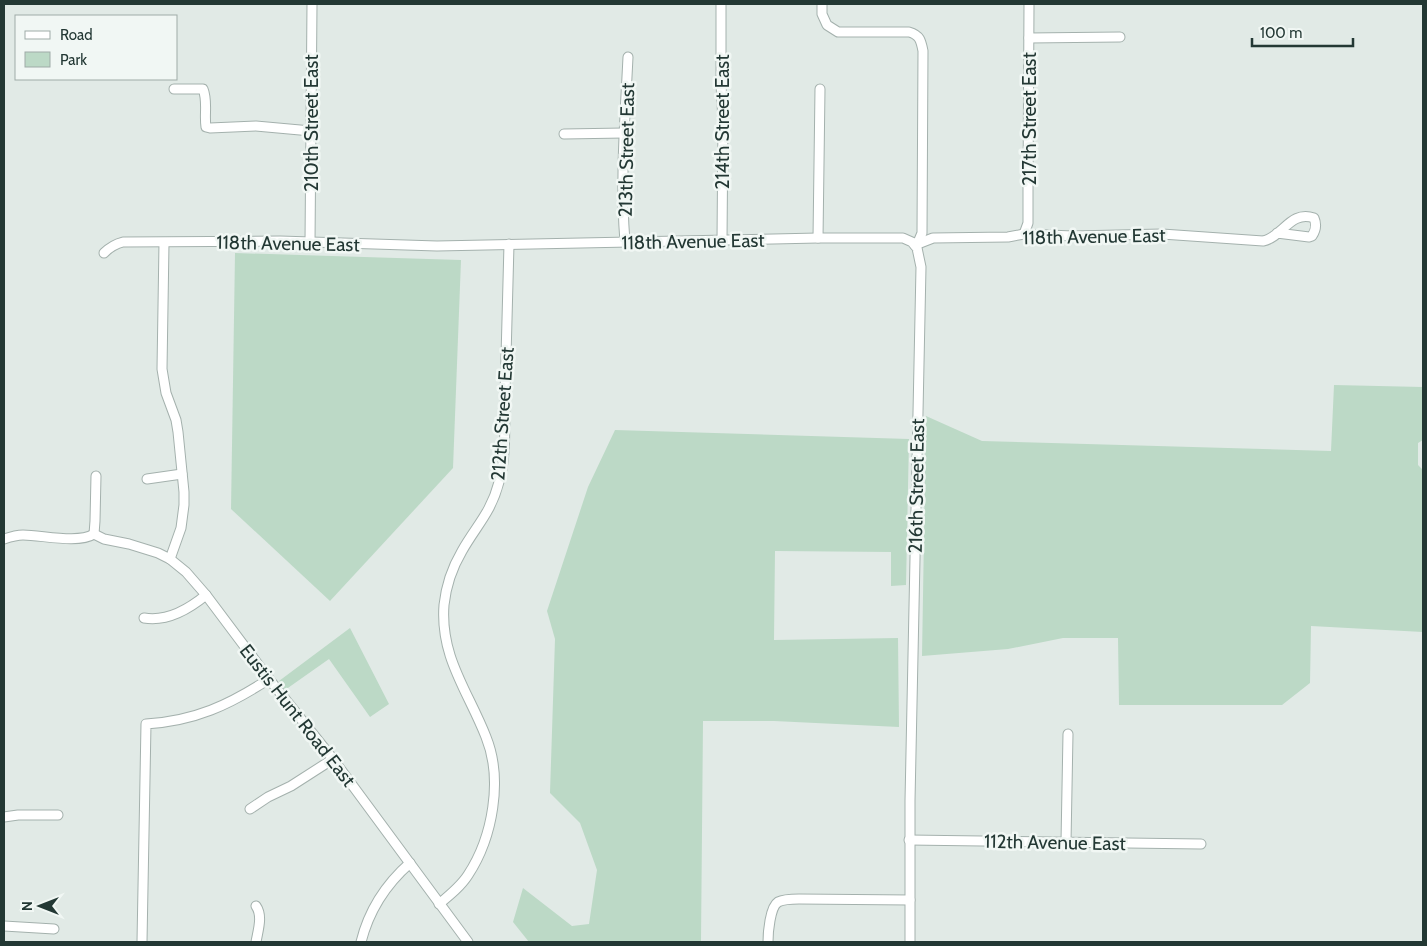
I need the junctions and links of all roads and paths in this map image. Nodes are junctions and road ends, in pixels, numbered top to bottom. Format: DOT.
graph roads {
  1 [pos="312,4"];
  2 [pos="721,4"];
  3 [pos="822,4"];
  4 [pos="1029,4"];
  5 [pos="1120,37"];
  6 [pos="1029,38"];
  7 [pos="628,57"];
  8 [pos="174,89"];
  9 [pos="820,89"];
  10 [pos="311,131"];
  11 [pos="624,133"];
  12 [pos="564,134"];
  13 [pos="1277,233"];
  14 [pos="1024,234"];
  15 [pos="818,238"];
  16 [pos="722,240"];
  17 [pos="310,242"];
  18 [pos="625,242"];
  19 [pos="164,243"];
  20 [pos="509,244"];
  21 [pos="914,245"];
  22 [pos="104,253"];
  23 [pos="182,474"];
  24 [pos="96,476"];
  25 [pos="147,479"];
  26 [pos="94,534"];
  27 [pos="4,538"];
  28 [pos="170,559"];
  29 [pos="206,594"];
  30 [pos="144,618"];
  31 [pos="269,679"];
  32 [pos="1068,734"];
  33 [pos="333,759"];
  34 [pos="250,810"];
  35 [pos="58,815"];
  36 [pos="4,817"];
  37 [pos="909,840"];
  38 [pos="1066,842"];
  39 [pos="1201,844"];
  40 [pos="410,863"];
  41 [pos="910,900"];
  42 [pos="439,904"];
  43 [pos="256,906"];
  44 [pos="4,926"];
  45 [pos="54,929"];
  46 [pos="142,942"];
  47 [pos="256,942"];
  48 [pos="361,942"];
  49 [pos="468,942"];
  50 [pos="768,942"];
  51 [pos="910,942"];
  1 -- 10 [label="street, 210th Street East"];
  2 -- 16 [label="street, 214th Street East"];
  3 -- 21 [label="street"];
  4 -- 6 [label="street, 217th Street East"];
  5 -- 6 [label="street"];
  6 -- 14 [label="street, 217th Street East"];
  7 -- 11 [label="street, 213th Street East"];
  8 -- 10 [label="street"];
  9 -- 15 [label="street"];
  10 -- 17 [label="street, 210th Street East"];
  11 -- 12 [label="street"];
  11 -- 18 [label="street, 213th Street East"];
  13 -- 14 [label="street, 118th Avenue East"];
  14 -- 21 [label="street, 118th Avenue East"];
  15 -- 16 [label="street, 118th Avenue East"];
  15 -- 21 [label="street, 118th Avenue East"];
  16 -- 18 [label="street, 118th Avenue East"];
  17 -- 19 [label="street, 118th Avenue East"];
  17 -- 20 [label="street, 118th Avenue East"];
  18 -- 20 [label="street, 118th Avenue East"];
  19 -- 22 [label="street, 118th Avenue East"];
  19 -- 23 [label="street"];
  20 -- 42 [label="street, 212th Street East"];
  21 -- 37 [label="street, 216th Street East"];
  23 -- 25 [label="street"];
  23 -- 28 [label="street"];
  24 -- 26 [label="street"];
  26 -- 27 [label="street"];
  26 -- 28 [label="street, Eustis Hunt Road East"];
  28 -- 29 [label="street, Eustis Hunt Road East"];
  29 -- 30 [label="street"];
  29 -- 31 [label="street, Eustis Hunt Road East"];
  31 -- 33 [label="street, Eustis Hunt Road East"];
  31 -- 46 [label="street"];
  32 -- 38 [label="street"];
  33 -- 34 [label="street"];
  33 -- 40 [label="street, Eustis Hunt Road East"];
  35 -- 36 [label="street"];
  37 -- 38 [label="street, 112th Avenue East"];
  37 -- 41 [label="street, 216th Street East"];
  38 -- 39 [label="street, 112th Avenue East"];
  40 -- 42 [label="street, Eustis Hunt Road East"];
  40 -- 48 [label="street"];
  41 -- 50 [label="street"];
  41 -- 51 [label="street, 216th Street East"];
  42 -- 49 [label="street, Eustis Hunt Road East"];
  43 -- 47 [label="street"];
  44 -- 45 [label="street"];
}
